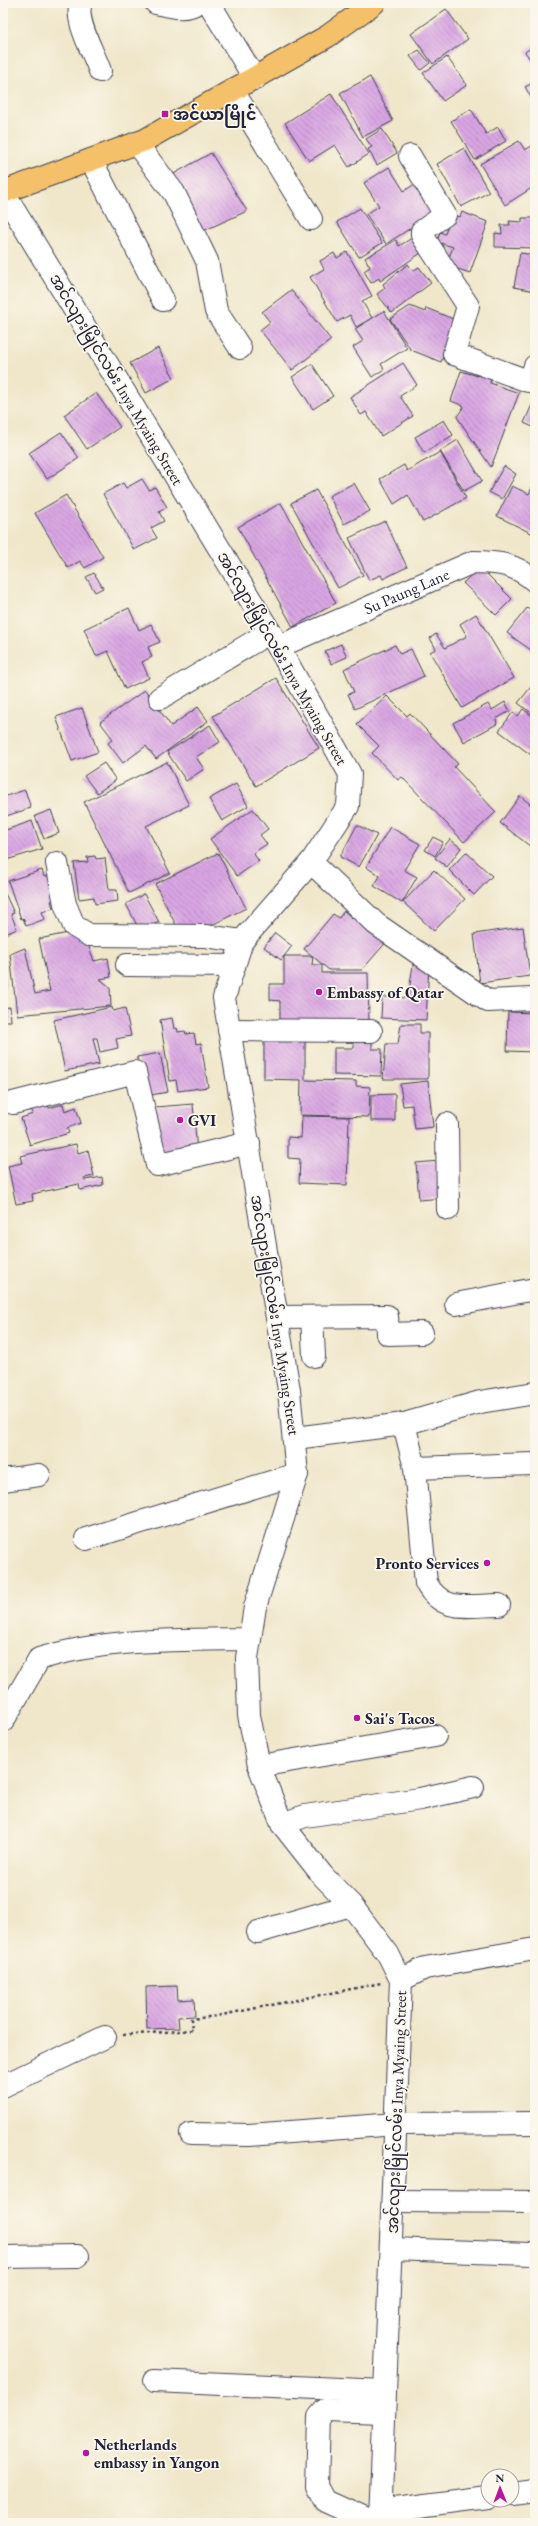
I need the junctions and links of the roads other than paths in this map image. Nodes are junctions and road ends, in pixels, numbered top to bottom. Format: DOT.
graph roads {
  1 [pos="81,3"];
  2 [pos="156,3"];
  3 [pos="197,3"];
  4 [pos="209,3"];
  5 [pos="374,3"];
  6 [pos="100,71"];
  7 [pos="255,79"];
  8 [pos="233,91"];
  9 [pos="136,144"];
  10 [pos="410,156"];
  11 [pos="91,160"];
  12 [pos="3,192"];
  13 [pos="312,219"];
  14 [pos="163,300"];
  15 [pos="240,348"];
  16 [pos="535,366"];
  17 [pos="535,581"];
  18 [pos="274,639"];
  19 [pos="160,698"];
  20 [pos="311,862"];
  21 [pos="57,863"];
  22 [pos="242,941"];
  23 [pos="127,965"];
  24 [pos="234,966"];
  25 [pos="531,999"];
  26 [pos="229,1030"];
  27 [pos="371,1031"];
  28 [pos="13,1103"];
  29 [pos="447,1124"];
  30 [pos="249,1143"];
  31 [pos="448,1209"];
  32 [pos="535,1289"];
  33 [pos="456,1304"];
  34 [pos="277,1317"];
  35 [pos="312,1317"];
  36 [pos="422,1333"];
  37 [pos="314,1356"];
  38 [pos="535,1393"];
  39 [pos="404,1424"];
  40 [pos="295,1438"];
  41 [pos="533,1464"];
  42 [pos="415,1468"];
  43 [pos="297,1474"];
  44 [pos="39,1475"];
  45 [pos="3,1480"];
  46 [pos="86,1539"];
  47 [pos="499,1604"];
  48 [pos="250,1639"];
  49 [pos="3,1721"];
  50 [pos="435,1736"];
  51 [pos="258,1766"];
  52 [pos="473,1788"];
  53 [pos="282,1824"];
  54 [pos="351,1905"];
  55 [pos="258,1932"];
  56 [pos="535,1949"];
  57 [pos="401,1980"];
  58 [pos="105,2037"];
  59 [pos="3,2086"];
  60 [pos="535,2122"];
  61 [pos="396,2124"];
  62 [pos="191,2134"];
  63 [pos="394,2201"];
  64 [pos="535,2202"];
  65 [pos="392,2249"];
  66 [pos="531,2254"];
  67 [pos="78,2256"];
  68 [pos="3,2257"];
  69 [pos="154,2381"];
  70 [pos="385,2402"];
  71 [pos="535,2491"];
  72 [pos="520,2493"];
  73 [pos="480,2499"];
  74 [pos="410,2515"];
  75 [pos="378,2519"];
  1 -- 6 [label="street"];
  2 -- 3 [label="street"];
  4 -- 7 [label="street"];
  5 -- 7 [label="main road"];
  7 -- 8 [label="main road"];
  8 -- 9 [label="main road"];
  8 -- 13 [label="street"];
  9 -- 11 [label="main road"];
  9 -- 15 [label="street"];
  10 -- 16 [label="street"];
  11 -- 12 [label="main road"];
  11 -- 14 [label="street"];
  12 -- 18 [label="street, အင်လျားမြိုင်လမ်း Inya Myaing Street"];
  17 -- 18 [label="street, Su Paung Lane"];
  18 -- 19 [label="street, Su Paung Lane"];
  18 -- 20 [label="street, အင်လျားမြိုင်လမ်း Inya Myaing Street"];
  20 -- 22 [label="street, အင်လျားမြိုင်လမ်း Inya Myaing Street"];
  20 -- 25 [label="street"];
  21 -- 22 [label="street"];
  22 -- 24 [label="street, အင်လျားမြိုင်လမ်း Inya Myaing Street"];
  23 -- 24 [label="street"];
  24 -- 26 [label="street, အင်လျားမြိုင်လမ်း Inya Myaing Street"];
  26 -- 27 [label="street"];
  26 -- 30 [label="street, အင်လျားမြိုင်လမ်း Inya Myaing Street"];
  28 -- 30 [label="street"];
  29 -- 31 [label="street"];
  30 -- 34 [label="street, အင်လျားမြိုင်လမ်း Inya Myaing Street"];
  32 -- 33 [label="street"];
  34 -- 35 [label="street"];
  34 -- 40 [label="street, အင်လျားမြိုင်လမ်း Inya Myaing Street"];
  35 -- 36 [label="street"];
  35 -- 37 [label="street"];
  38 -- 39 [label="street"];
  39 -- 40 [label="street"];
  39 -- 42 [label="street"];
  40 -- 43 [label="street, အင်လျားမြိုင်လမ်း Inya Myaing Street"];
  41 -- 42 [label="street"];
  42 -- 47 [label="street"];
  43 -- 46 [label="street"];
  43 -- 48 [label="street, အင်လျားမြိုင်လမ်း Inya Myaing Street"];
  44 -- 45 [label="street"];
  48 -- 49 [label="street"];
  48 -- 51 [label="street, အင်လျားမြိုင်လမ်း Inya Myaing Street"];
  50 -- 51 [label="street"];
  51 -- 53 [label="street, အင်လျားမြိုင်လမ်း Inya Myaing Street"];
  52 -- 53 [label="street"];
  53 -- 54 [label="street, အင်လျားမြိုင်လမ်း Inya Myaing Street"];
  54 -- 55 [label="street"];
  54 -- 57 [label="street, အင်လျားမြိုင်လမ်း Inya Myaing Street"];
  56 -- 57 [label="street"];
  57 -- 61 [label="street, အင်လျားမြိုင်လမ်း Inya Myaing Street"];
  58 -- 59 [label="street"];
  60 -- 61 [label="street"];
  61 -- 62 [label="street"];
  61 -- 63 [label="street, အင်လျားမြိုင်လမ်း Inya Myaing Street"];
  63 -- 64 [label="street"];
  63 -- 65 [label="street, အင်လျားမြိုင်လမ်း Inya Myaing Street"];
  65 -- 66 [label="street"];
  65 -- 70 [label="street, အင်လျားမြိုင်လမ်း Inya Myaing Street"];
  67 -- 68 [label="street"];
  69 -- 70 [label="street"];
  70 -- 75 [label="street, အင်လျားမြိုင်လမ်း Inya Myaing Street"];
  70 -- 75 [label="street"];
  71 -- 72 [label="street"];
  73 -- 74 [label="street"];
  74 -- 75 [label="street"];
}
